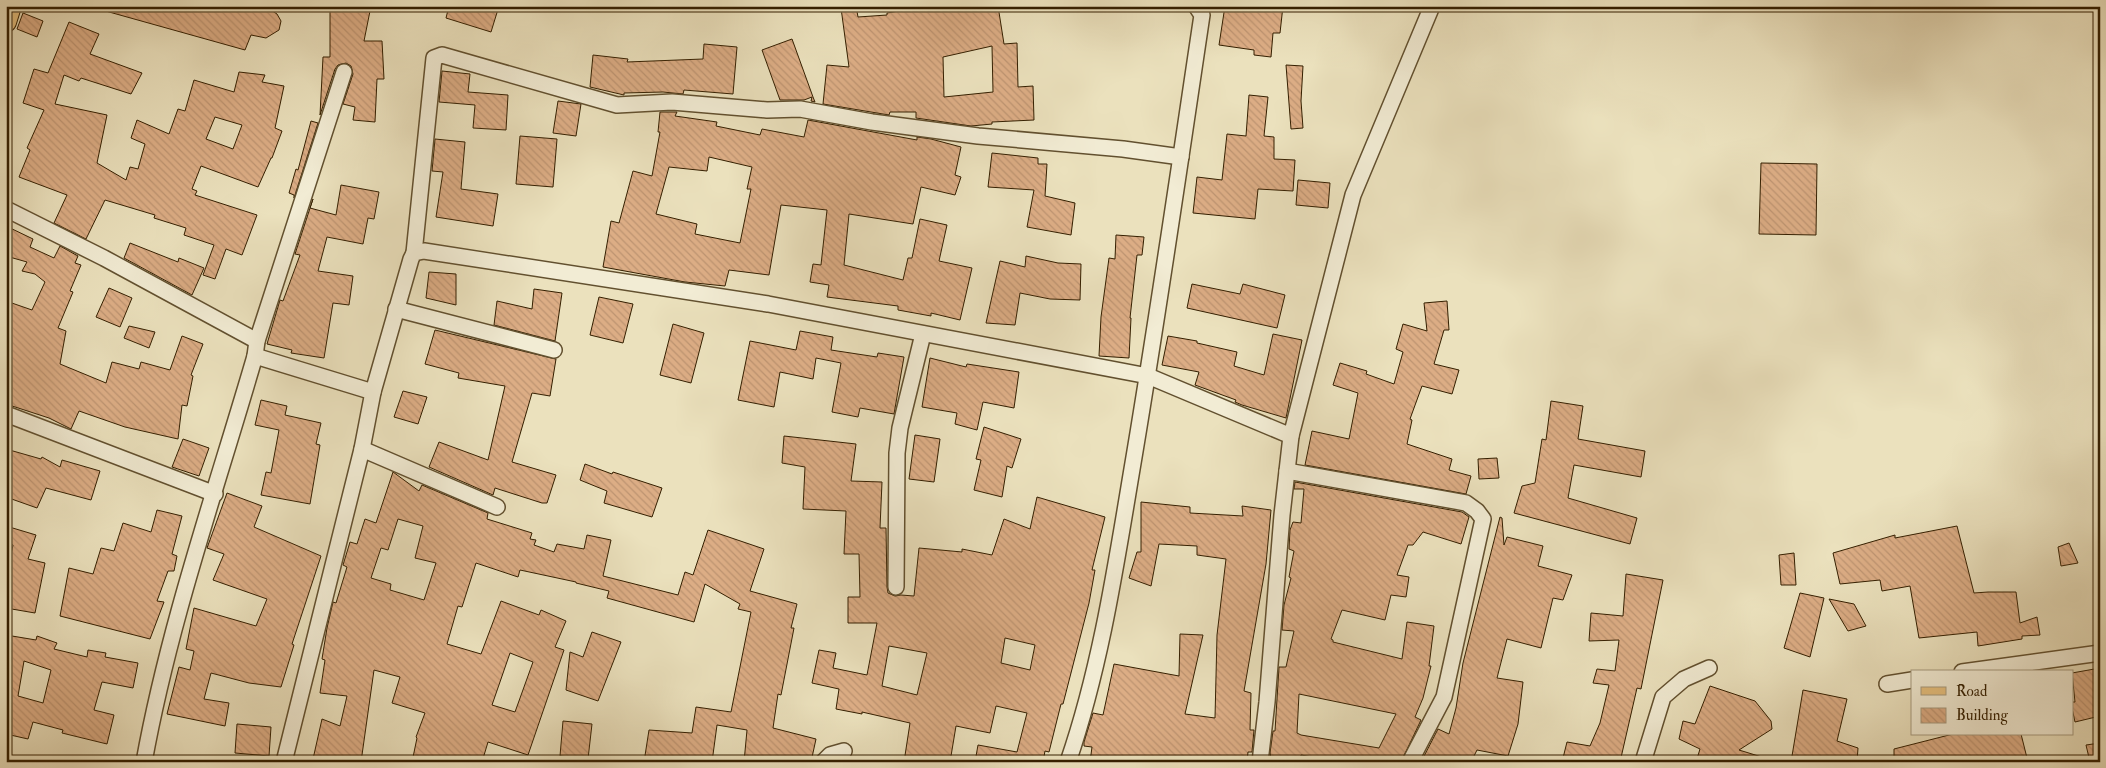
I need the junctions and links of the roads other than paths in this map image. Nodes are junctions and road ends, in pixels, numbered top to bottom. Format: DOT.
graph roads {
  1 [pos="11,6"];
  2 [pos="1196,6"];
  3 [pos="1432,6"];
  4 [pos="6,22"];
  5 [pos="344,72"];
  6 [pos="1181,157"];
  7 [pos="6,209"];
  8 [pos="414,253"];
  9 [pos="396,309"];
  10 [pos="923,334"];
  11 [pos="256,348"];
  12 [pos="554,350"];
  13 [pos="1148,376"];
  14 [pos="372,392"];
  15 [pos="6,414"];
  16 [pos="1291,436"];
  17 [pos="362,449"];
  18 [pos="1287,470"];
  19 [pos="215,494"];
  20 [pos="497,507"];
  21 [pos="896,587"];
  22 [pos="2100,653"];
  23 [pos="1709,668"];
  24 [pos="1977,670"];
  25 [pos="1911,680"];
  26 [pos="1888,684"];
  27 [pos="844,751"];
  28 [pos="144,762"];
  29 [pos="284,762"];
  30 [pos="824,762"];
  31 [pos="1068,762"];
  32 [pos="1260,762"];
  33 [pos="1410,762"];
  34 [pos="1643,762"];
  1 -- 4 [label="main road"];
  2 -- 6 [label="street"];
  3 -- 16 [label="street"];
  5 -- 11 [label="street"];
  6 -- 8 [label="street"];
  6 -- 13 [label="street"];
  7 -- 11 [label="street"];
  8 -- 9 [label="street"];
  8 -- 10 [label="street"];
  9 -- 12 [label="street"];
  9 -- 14 [label="street"];
  10 -- 13 [label="street"];
  10 -- 21 [label="street"];
  11 -- 14 [label="street"];
  11 -- 19 [label="street"];
  13 -- 16 [label="street"];
  13 -- 31 [label="street"];
  14 -- 17 [label="street"];
  15 -- 19 [label="street"];
  16 -- 18 [label="street"];
  17 -- 20 [label="street"];
  17 -- 29 [label="street"];
  18 -- 32 [label="street"];
  18 -- 33 [label="street"];
  19 -- 28 [label="street"];
  22 -- 24 [label="street"];
  23 -- 34 [label="street"];
  25 -- 26 [label="street"];
  27 -- 30 [label="street"];
}
